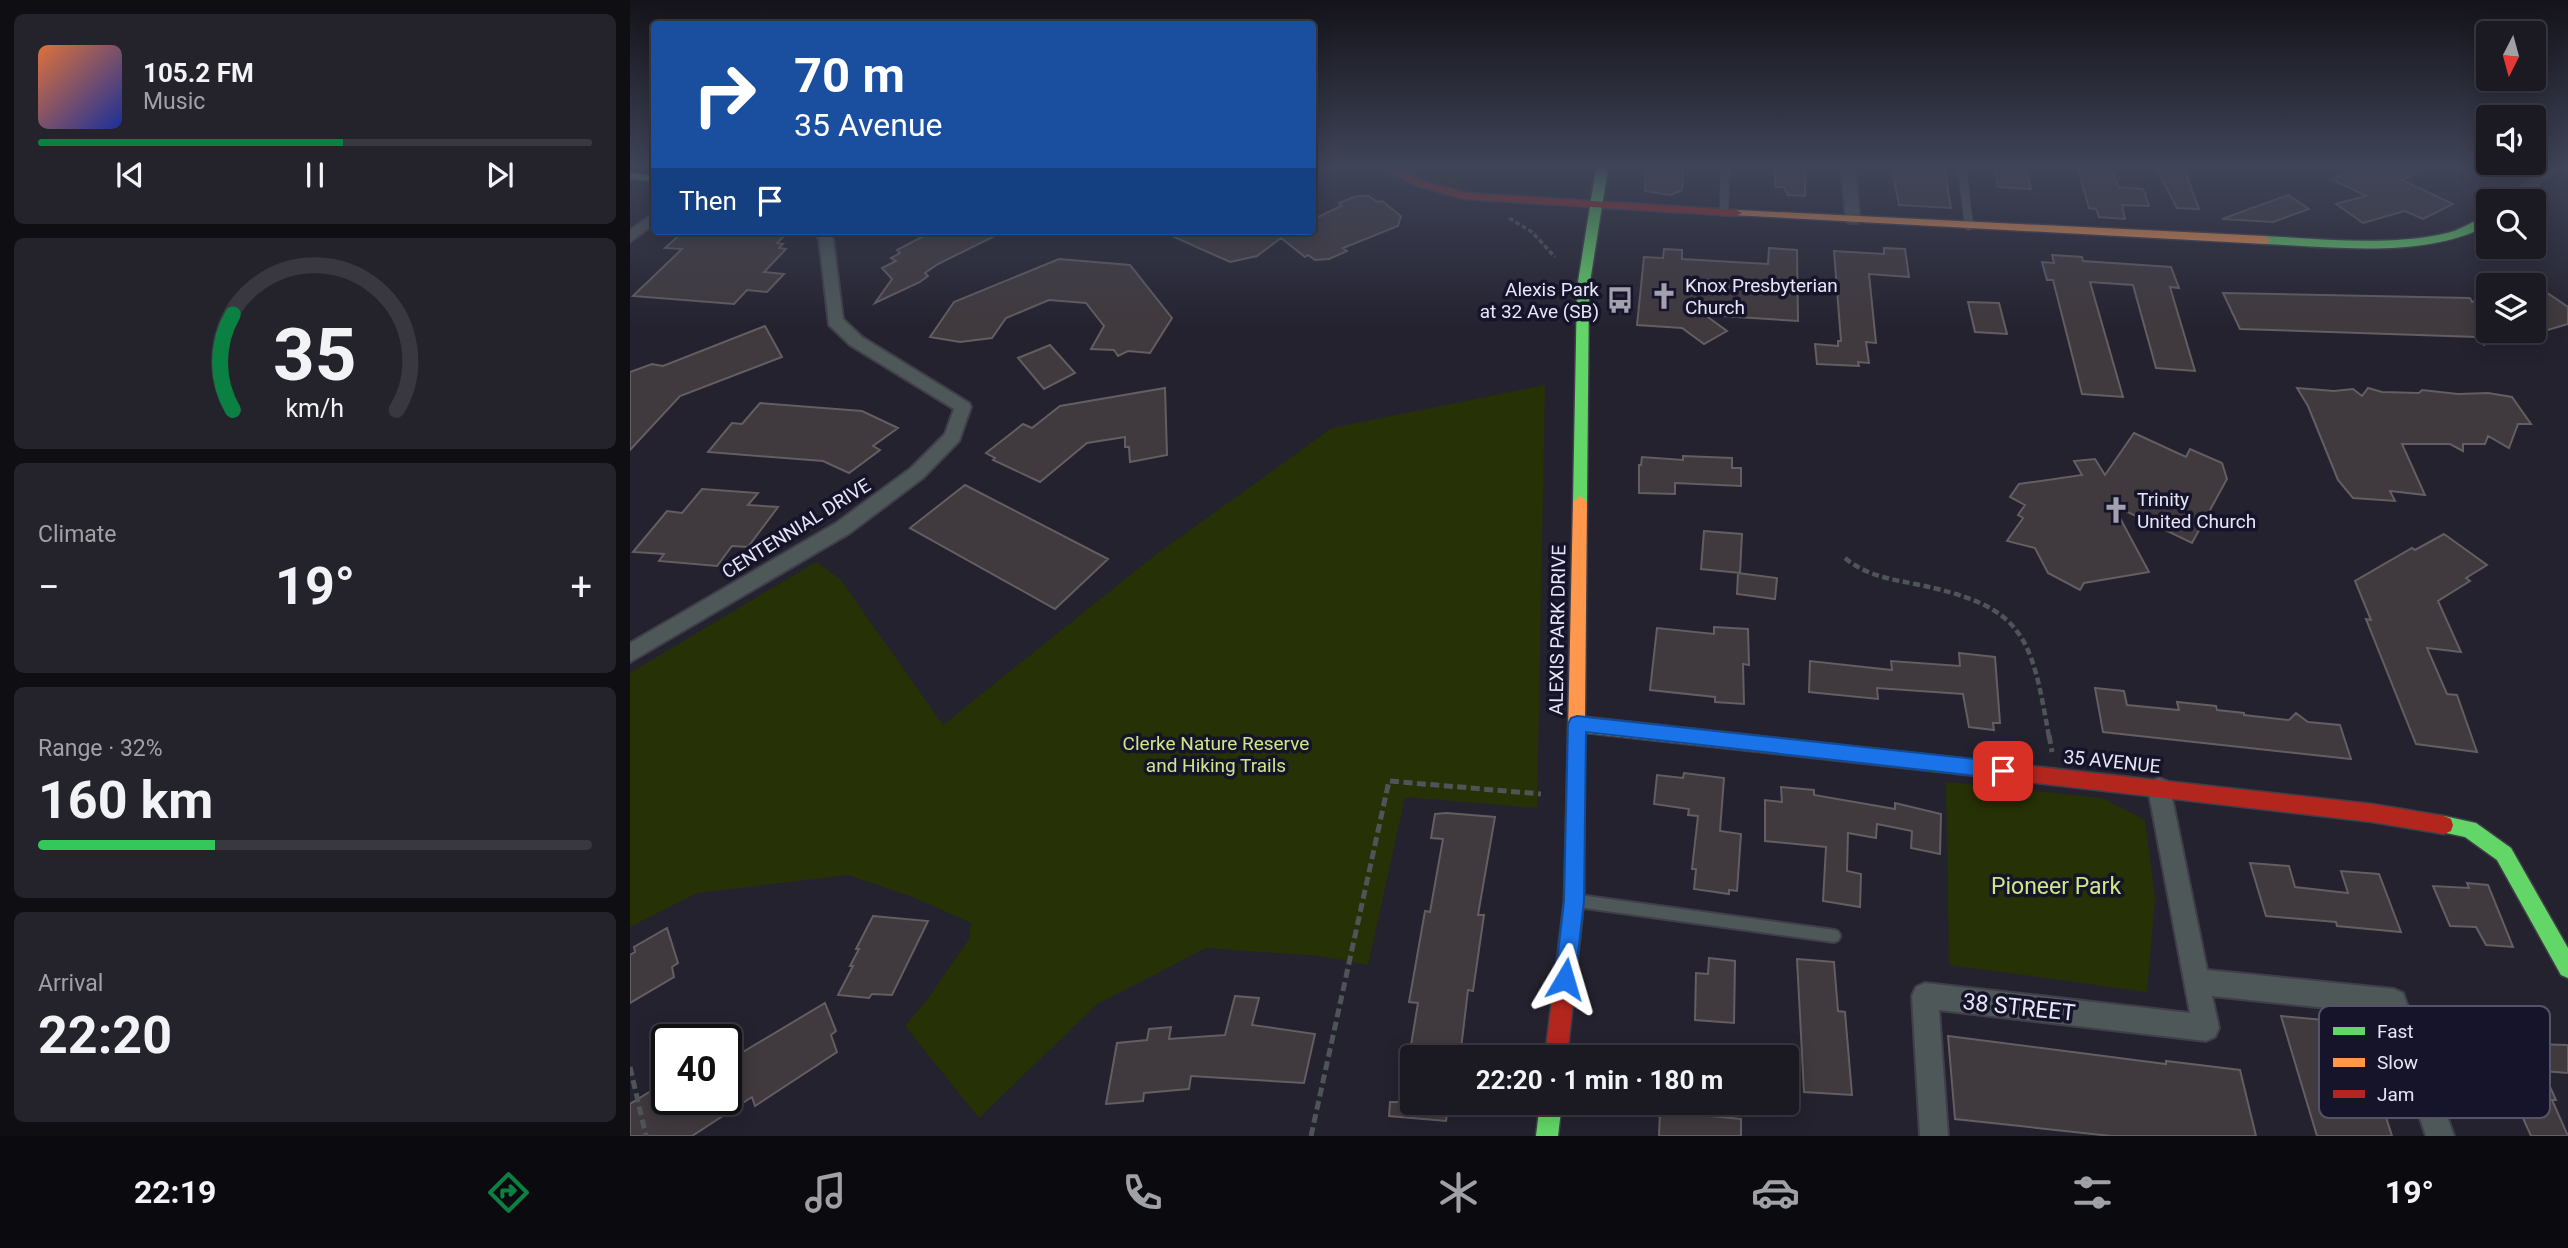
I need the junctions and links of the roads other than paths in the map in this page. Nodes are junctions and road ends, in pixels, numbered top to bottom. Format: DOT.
graph roads {
  1 [pos="649,221"];
  2 [pos="1593,221"];
  3 [pos="1886,221"];
  4 [pos="1968,221"];
  5 [pos="1969,226"];
  6 [pos="2476,226"];
  7 [pos="824,235"];
  8 [pos="630,238"];
  9 [pos="630,653"];
  10 [pos="1577,724"];
  11 [pos="2159,788"];
  12 [pos="1574,901"];
  13 [pos="1834,936"];
  14 [pos="2568,968"];
  15 [pos="2197,982"];
  16 [pos="2396,1006"];
  17 [pos="1557,1045"];
  18 [pos="1549,1115"];
  19 [pos="2434,1118"];
  20 [pos="1547,1136"];
  21 [pos="1934,1136"];
  22 [pos="2440,1136"];
  1 -- 8 [label="street"];
  2 -- 10 [label="street, ALEXIS PARK DRIVE"];
  3 -- 5 [label="street"];
  4 -- 5 [label="lane"];
  5 -- 6 [label="street"];
  7 -- 9 [label="street, CENTENNIAL DRIVE"];
  10 -- 11 [label="street, 35 AVENUE"];
  10 -- 12 [label="street, ALEXIS PARK DRIVE"];
  11 -- 14 [label="street, 35 AVENUE"];
  11 -- 15 [label="street, 38 STREET"];
  12 -- 13 [label="lane"];
  12 -- 17 [label="street, ALEXIS PARK DRIVE"];
  15 -- 16 [label="street"];
  15 -- 21 [label="street, 38 STREET"];
  18 -- 20 [label="street"];
  19 -- 22 [label="street"];
}
